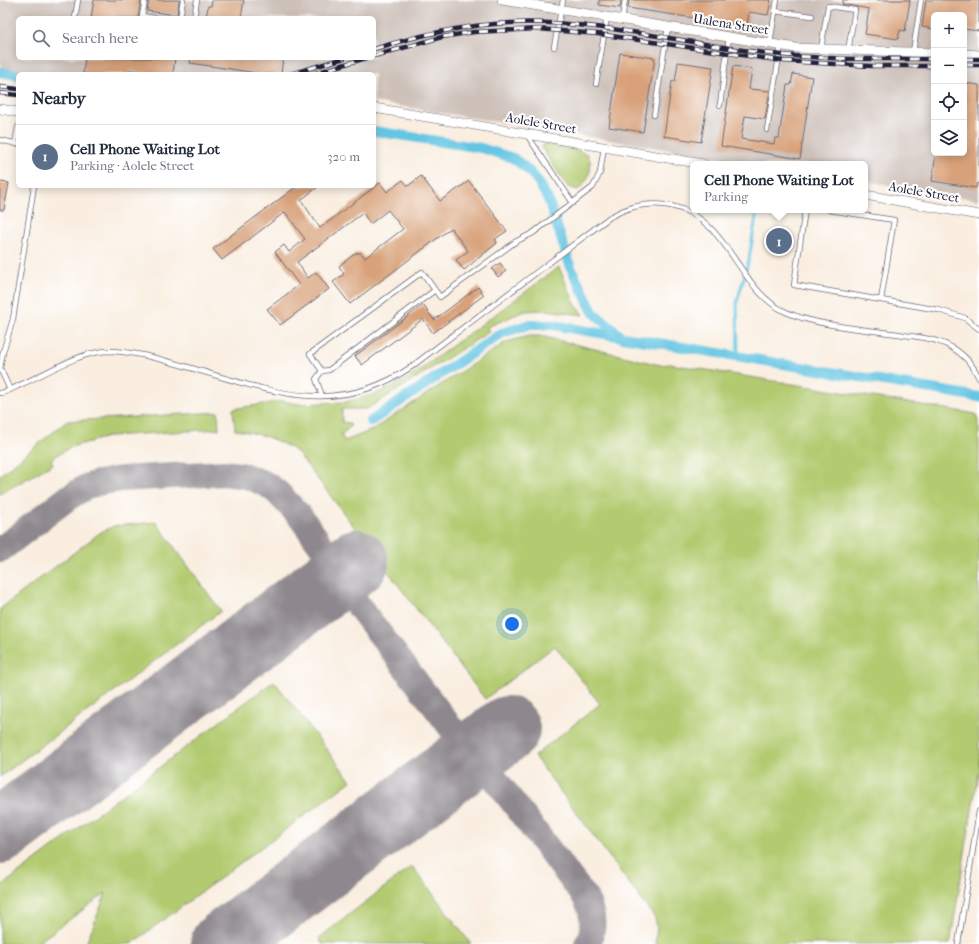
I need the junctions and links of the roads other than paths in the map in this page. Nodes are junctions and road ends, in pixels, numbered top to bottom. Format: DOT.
graph roads {
  1 [pos="78,0"];
  2 [pos="145,0"];
  3 [pos="183,0"];
  4 [pos="197,0"];
  5 [pos="502,0"];
  6 [pos="563,0"];
  7 [pos="625,0"];
  8 [pos="777,0"];
  9 [pos="921,0"];
  10 [pos="522,2"];
  11 [pos="561,10"];
  12 [pos="775,11"];
  13 [pos="75,16"];
  14 [pos="142,16"];
  15 [pos="180,16"];
  16 [pos="194,16"];
  17 [pos="812,16"];
  18 [pos="607,17"];
  19 [pos="622,20"];
  20 [pos="668,27"];
  21 [pos="729,37"];
  22 [pos="770,43"];
  23 [pos="781,45"];
  24 [pos="554,47"];
  25 [pos="821,50"];
  26 [pos="848,51"];
  27 [pos="913,52"];
  28 [pos="931,53"];
  29 [pos="967,54"];
  30 [pos="979,55"];
  31 [pos="596,84"];
  32 [pos="720,105"];
  33 [pos="376,108"];
  34 [pos="0,109"];
  35 [pos="16,112"];
  36 [pos="654,115"];
  37 [pos="767,130"];
  38 [pos="526,134"];
  39 [pos="0,140"];
  40 [pos="16,144"];
  41 [pos="604,147"];
  42 [pos="690,162"];
  43 [pos="34,188"];
  44 [pos="868,196"];
  45 [pos="573,203"];
  46 [pos="690,213"];
  47 [pos="690,213"];
  48 [pos="805,213"];
  49 [pos="848,213"];
  50 [pos="979,215"];
  51 [pos="435,290"];
  52 [pos="881,300"];
  53 [pos="979,329"];
  54 [pos="1,352"];
  55 [pos="322,371"];
  56 [pos="978,376"];
  57 [pos="10,390"];
  58 [pos="0,393"];
  59 [pos="322,396"];
  60 [pos="979,811"];
  61 [pos="958,944"];
  1 -- 13 [label="lane"];
  2 -- 14 [label="lane"];
  3 -- 15 [label="lane"];
  4 -- 16 [label="lane"];
  5 -- 10 [label="street, Ualena Street"];
  6 -- 11 [label="lane"];
  7 -- 19 [label="lane"];
  8 -- 12 [label="lane"];
  9 -- 27 [label="lane"];
  10 -- 11 [label="street, Ualena Street"];
  11 -- 18 [label="street, Ualena Street"];
  11 -- 24 [label="lane"];
  12 -- 17 [label="lane"];
  12 -- 22 [label="lane"];
  18 -- 19 [label="street, Ualena Street"];
  18 -- 31 [label="lane"];
  19 -- 20 [label="street, Ualena Street"];
  20 -- 21 [label="street, Ualena Street"];
  20 -- 36 [label="lane"];
  21 -- 22 [label="street, Ualena Street"];
  21 -- 32 [label="lane"];
  22 -- 23 [label="street, Ualena Street"];
  23 -- 25 [label="street, Ualena Street"];
  23 -- 37 [label="lane"];
  25 -- 26 [label="street, Ualena Street"];
  25 -- 26 [label="lane"];
  26 -- 27 [label="street, Ualena Street"];
  27 -- 28 [label="street, Ualena Street"];
  29 -- 30 [label="street"];
  33 -- 38 [label="street, Aolele Street"];
  34 -- 35 [label="street"];
  38 -- 41 [label="street, Aolele Street"];
  38 -- 45 [label="lane"];
  39 -- 40 [label="lane"];
  41 -- 42 [label="street, Aolele Street"];
  41 -- 45 [label="lane"];
  43 -- 54 [label="lane"];
  44 -- 50 [label="street, Aolele Street"];
  45 -- 51 [label="lane"];
  46 -- 59 [label="lane"];
  47 -- 56 [label="lane"];
  48 -- 52 [label="lane"];
  49 -- 52 [label="lane"];
  51 -- 55 [label="lane"];
  51 -- 55 [label="lane"];
  52 -- 53 [label="lane"];
  54 -- 57 [label="lane"];
  55 -- 59 [label="lane"];
  57 -- 58 [label="lane"];
  57 -- 59 [label="lane"];
  60 -- 61 [label="lane"];
}
